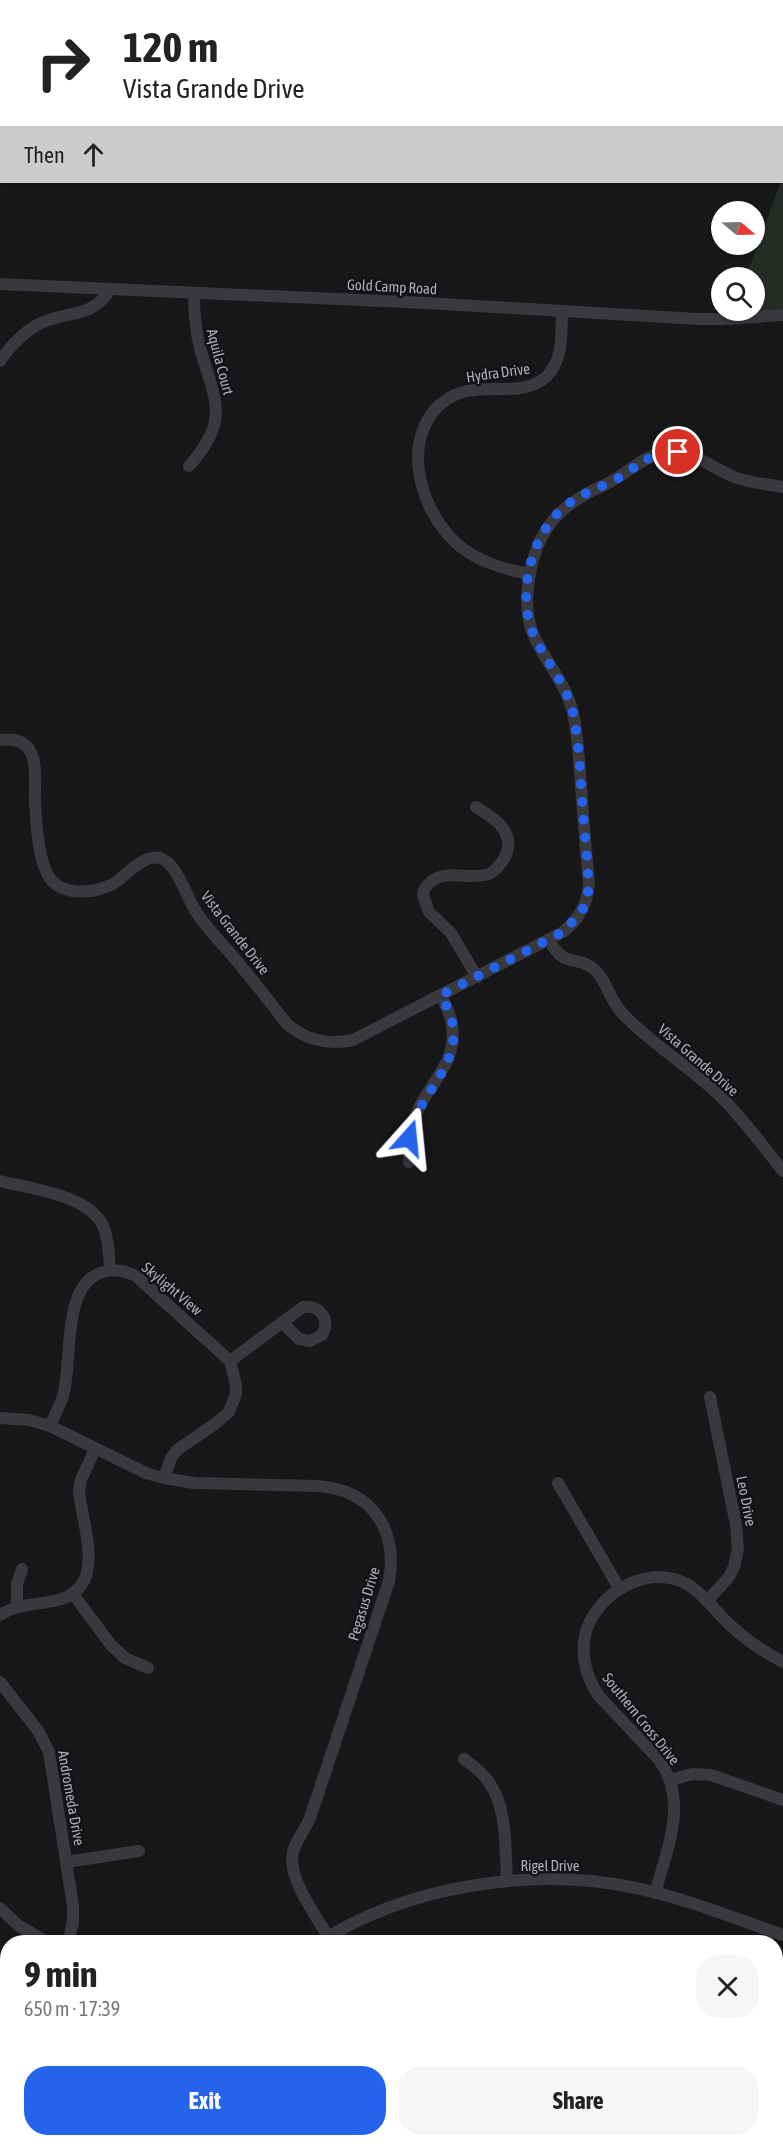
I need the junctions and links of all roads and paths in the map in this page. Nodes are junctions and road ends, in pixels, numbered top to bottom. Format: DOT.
graph roads {
  1 [pos="0,284"];
  2 [pos="111,289"];
  3 [pos="194,293"];
  4 [pos="562,311"];
  5 [pos="783,315"];
  6 [pos="0,361"];
  7 [pos="189,466"];
  8 [pos="783,487"];
  9 [pos="530,574"];
  10 [pos="0,740"];
  11 [pos="476,807"];
  12 [pos="549,940"];
  13 [pos="477,977"];
  14 [pos="441,995"];
  15 [pos="409,1162"];
  16 [pos="783,1171"];
  17 [pos="0,1181"];
  18 [pos="110,1270"];
  19 [pos="282,1322"];
  20 [pos="230,1361"];
  21 [pos="710,1397"];
  22 [pos="0,1418"];
  23 [pos="50,1426"];
  24 [pos="95,1449"];
  25 [pos="164,1478"];
  26 [pos="558,1483"];
  27 [pos="22,1569"];
  28 [pos="619,1588"];
  29 [pos="74,1594"];
  30 [pos="707,1602"];
  31 [pos="17,1607"];
  32 [pos="0,1615"];
  33 [pos="783,1662"];
  34 [pos="148,1668"];
  35 [pos="0,1682"];
  36 [pos="464,1759"];
  37 [pos="671,1780"];
  38 [pos="783,1800"];
  39 [pos="139,1851"];
  40 [pos="66,1862"];
  41 [pos="507,1881"];
  42 [pos="655,1893"];
  43 [pos="0,1908"];
  44 [pos="34,1935"];
  45 [pos="70,1935"];
  46 [pos="322,1935"];
  47 [pos="335,1935"];
  48 [pos="783,1935"];
  1 -- 2 [label="street, Gold Camp Road"];
  2 -- 3 [label="street, Gold Camp Road"];
  2 -- 6 [label="street"];
  3 -- 4 [label="street, Gold Camp Road"];
  3 -- 7 [label="street, Aquila Court"];
  4 -- 5 [label="street, Gold Camp Road"];
  4 -- 9 [label="street, Hydra Drive"];
  8 -- 9 [label="street, Vista Grande Drive"];
  9 -- 12 [label="street, Vista Grande Drive"];
  10 -- 14 [label="street, Vista Grande Drive"];
  11 -- 13 [label="street"];
  12 -- 13 [label="street, Vista Grande Drive"];
  12 -- 16 [label="street, Vista Grande Drive"];
  13 -- 14 [label="street, Vista Grande Drive"];
  14 -- 15 [label="street"];
  17 -- 18 [label="street"];
  18 -- 20 [label="street, Skylight View"];
  18 -- 23 [label="street"];
  19 -- 20 [label="street"];
  20 -- 25 [label="street"];
  21 -- 30 [label="street, Leo Drive"];
  22 -- 23 [label="street, Pegasus Drive"];
  23 -- 24 [label="street, Pegasus Drive"];
  24 -- 25 [label="street, Pegasus Drive"];
  24 -- 29 [label="street"];
  25 -- 46 [label="street, Pegasus Drive"];
  26 -- 28 [label="street"];
  27 -- 31 [label="street"];
  28 -- 30 [label="street, Southern Cross Drive"];
  28 -- 37 [label="street, Southern Cross Drive"];
  29 -- 31 [label="street"];
  29 -- 34 [label="street"];
  30 -- 33 [label="street, Southern Cross Drive"];
  31 -- 32 [label="street"];
  35 -- 40 [label="street, Andromeda Drive"];
  36 -- 41 [label="street"];
  37 -- 38 [label="street"];
  37 -- 42 [label="street, Southern Cross Drive"];
  39 -- 40 [label="street, Andromeda Drive"];
  40 -- 45 [label="street, Andromeda Drive"];
  41 -- 42 [label="street, Rigel Drive"];
  41 -- 47 [label="street, Rigel Drive"];
  42 -- 48 [label="street, Rigel Drive"];
  43 -- 44 [label="street"];
}
